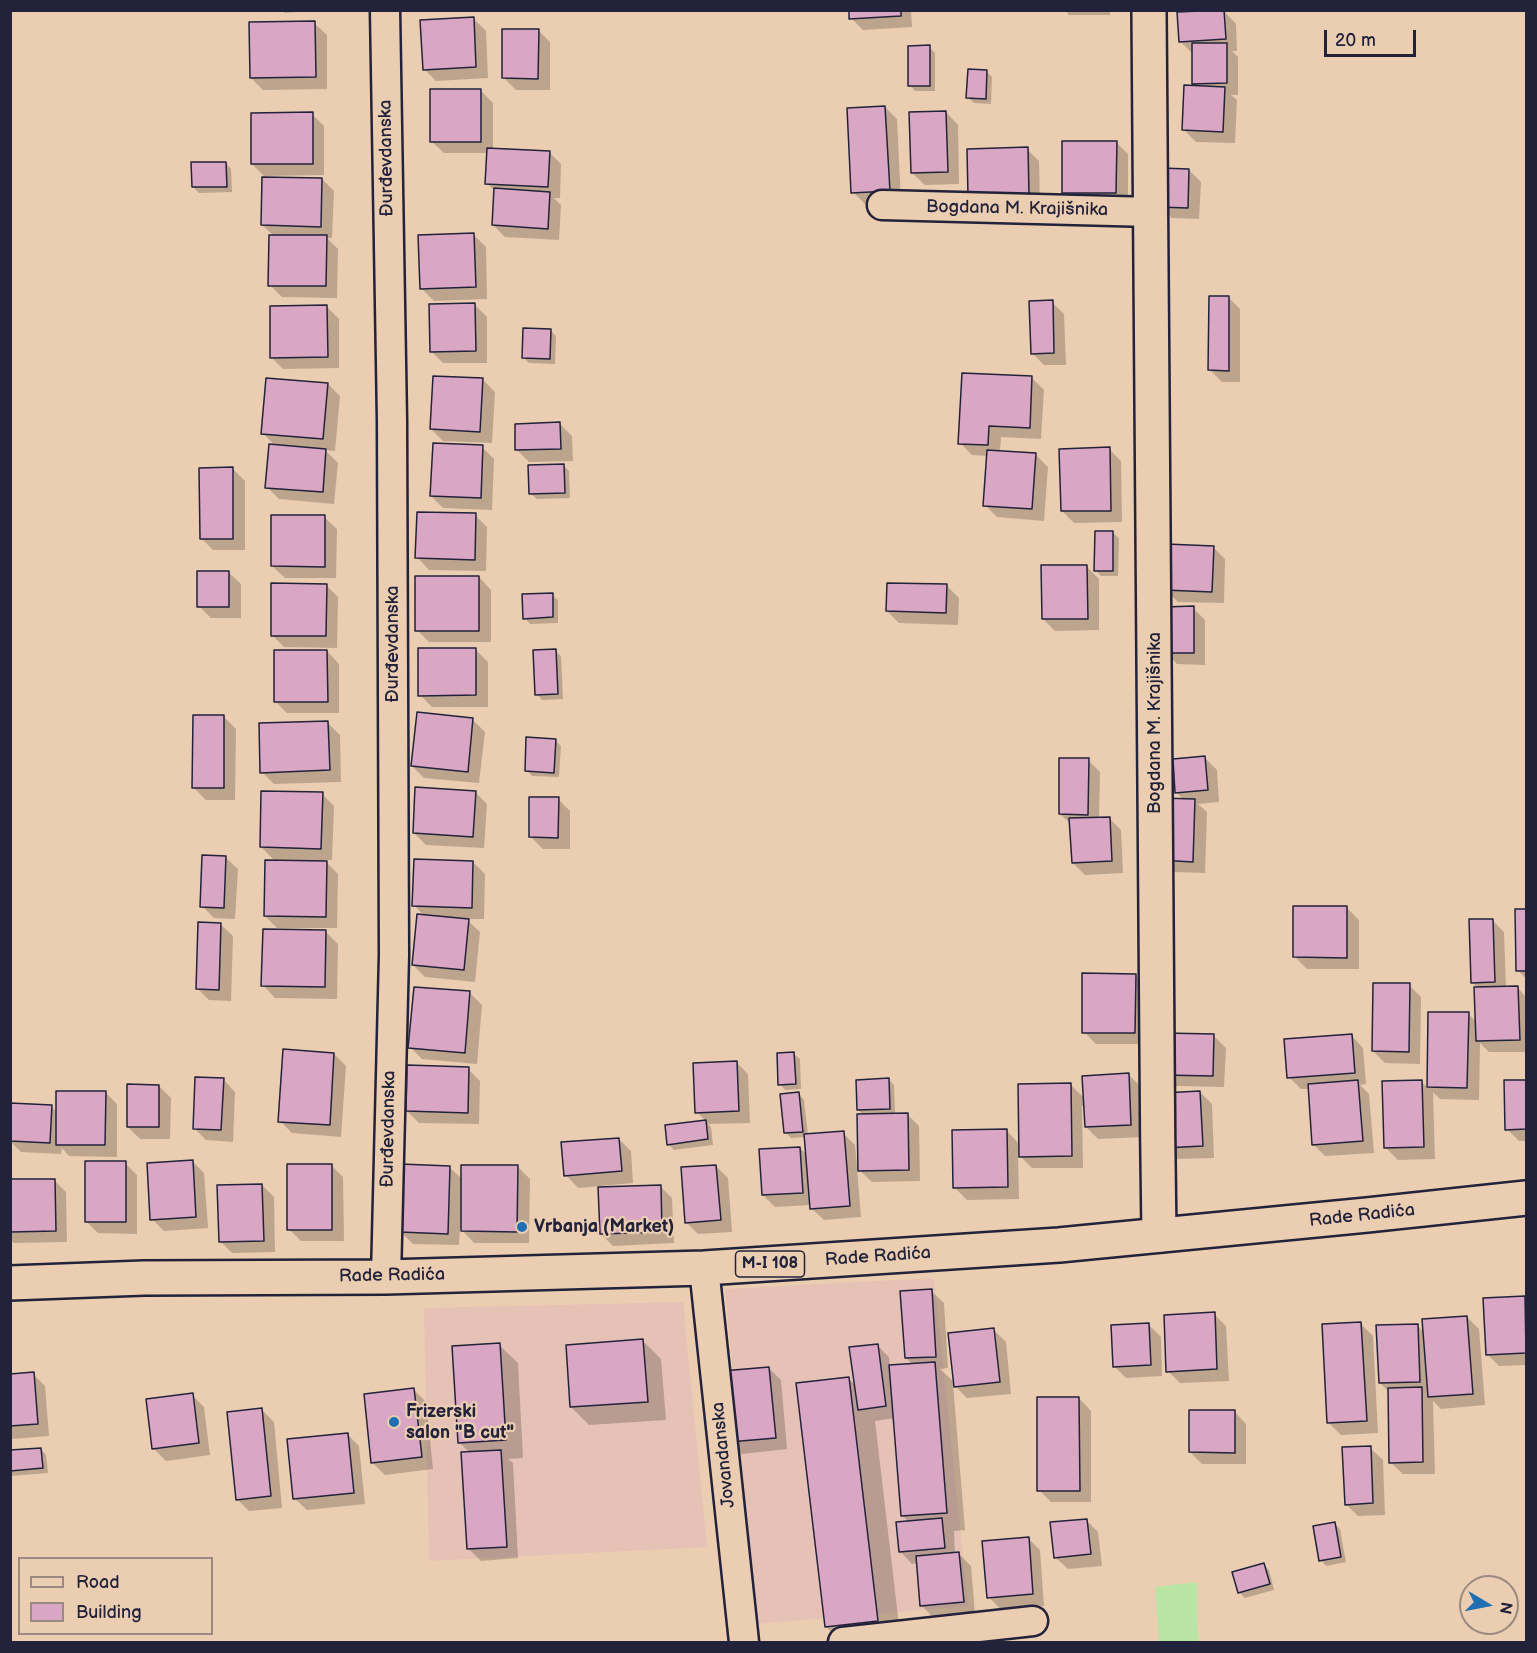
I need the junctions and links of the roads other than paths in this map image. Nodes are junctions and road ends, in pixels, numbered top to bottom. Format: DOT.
graph roads {
  1 [pos="385,10"];
  2 [pos="1149,10"];
  3 [pos="882,206"];
  4 [pos="1152,212"];
  5 [pos="1527,1198"];
  6 [pos="1159,1235"];
  7 [pos="704,1268"];
  8 [pos="386,1276"];
  9 [pos="10,1283"];
  10 [pos="1033,1621"];
  11 [pos="744,1642"];
  12 [pos="843,1642"];
  1 -- 8 [label="street, Đurđevdanska"];
  2 -- 4 [label="main road, Bogdana M. Krajišnika"];
  3 -- 4 [label="street, Bogdana M. Krajišnika"];
  4 -- 6 [label="main road, Bogdana M. Krajišnika"];
  5 -- 6 [label="main road, Rade Radića / M-I 108"];
  6 -- 7 [label="main road, Rade Radića / M-I 108"];
  7 -- 8 [label="main road, Rade Radića / M-I 108"];
  7 -- 11 [label="street, Jovandanska"];
  8 -- 9 [label="main road, Rade Radića / M-I 108"];
  10 -- 12 [label="street"];
}
